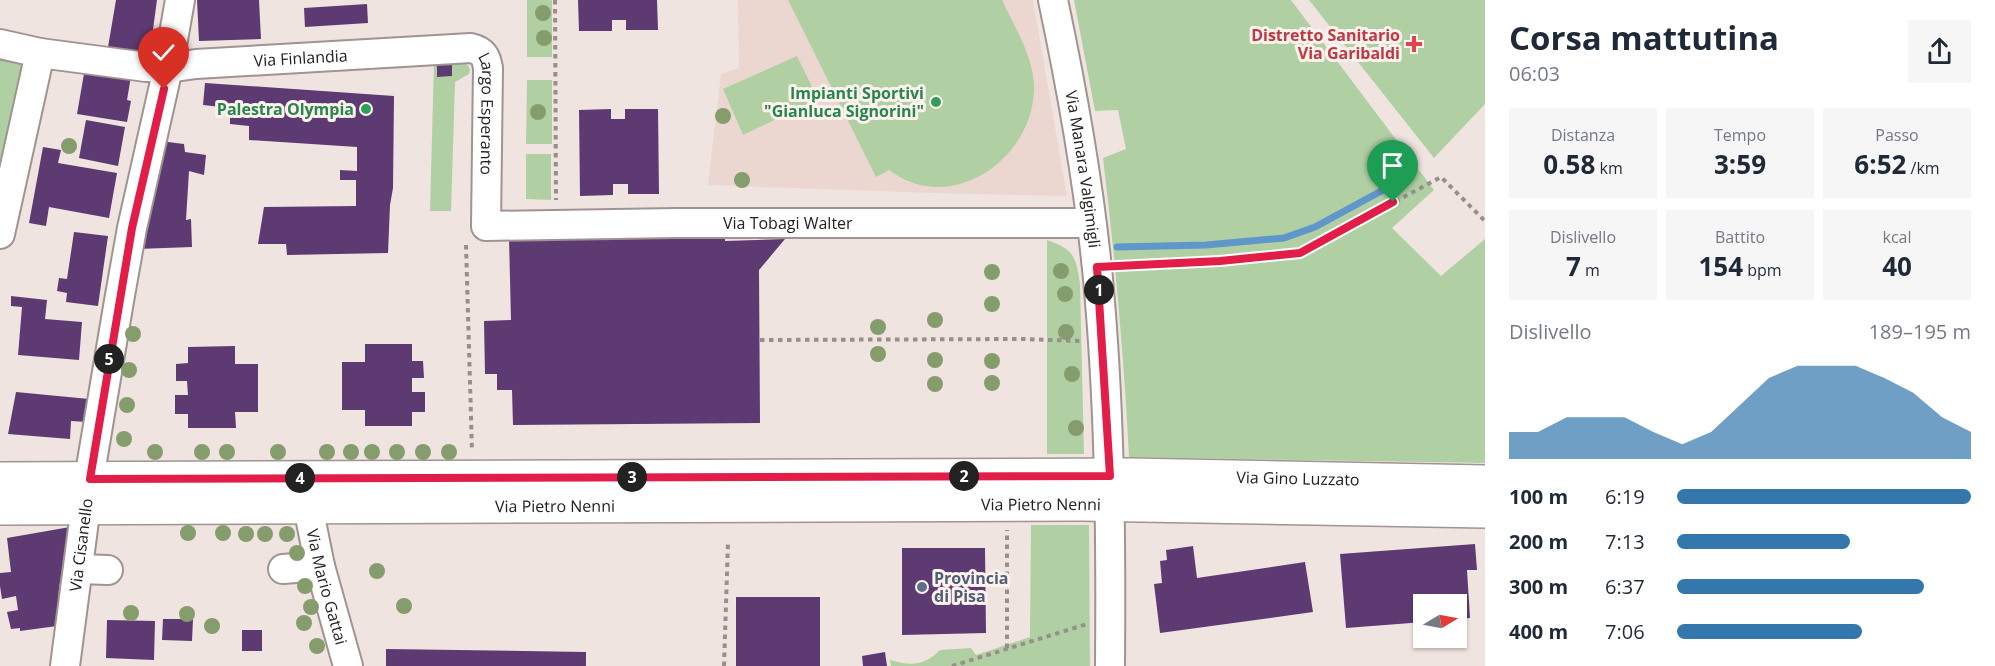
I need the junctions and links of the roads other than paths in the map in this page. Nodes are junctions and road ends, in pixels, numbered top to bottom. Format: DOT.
graph roads {
  1 [pos="180,0"];
  2 [pos="1053,0"];
  3 [pos="0,44"];
  4 [pos="435,50"];
  5 [pos="40,53"];
  6 [pos="168,68"];
  7 [pos="1090,223"];
  8 [pos="0,232"];
  9 [pos="476,236"];
  10 [pos="0,479"];
  11 [pos="1485,482"];
  12 [pos="1111,490"];
  13 [pos="88,494"];
  14 [pos="308,507"];
  15 [pos="0,508"];
  16 [pos="1485,511"];
  17 [pos="320,566"];
  18 [pos="79,569"];
  19 [pos="283,569"];
  20 [pos="108,570"];
  21 [pos="65,666"];
  22 [pos="348,666"];
  23 [pos="1110,666"];
  1 -- 6 [label="street, Via Cisanello"];
  2 -- 7 [label="street, Via Manara Valgimigli"];
  3 -- 5 [label="street, Via Finlandia"];
  4 -- 6 [label="street, Via Finlandia"];
  4 -- 9 [label="street, Largo Esperanto"];
  5 -- 6 [label="street, Via Finlandia"];
  5 -- 8 [label="street"];
  6 -- 13 [label="street, Via Cisanello"];
  7 -- 9 [label="street, Via Tobagi Walter"];
  7 -- 12 [label="street, Via Manara Valgimigli"];
  10 -- 13 [label="main road, Via Pietro Nenni"];
  11 -- 12 [label="main road, Via Gino Luzzato"];
  12 -- 13 [label="main road, Via Pietro Nenni"];
  12 -- 14 [label="main road, Via Pietro Nenni"];
  12 -- 16 [label="main road, Via Gino Luzzato"];
  12 -- 23 [label="street, Via Manara Valgimigli"];
  13 -- 14 [label="main road, Via Pietro Nenni"];
  13 -- 15 [label="main road, Via Pietro Nenni"];
  13 -- 18 [label="street, Via Cisanello"];
  14 -- 17 [label="street, Via Mario Gattai"];
  17 -- 19 [label="street"];
  17 -- 22 [label="street, Via Mario Gattai"];
  18 -- 20 [label="street"];
  18 -- 21 [label="street, Via Cisanello"];
}
